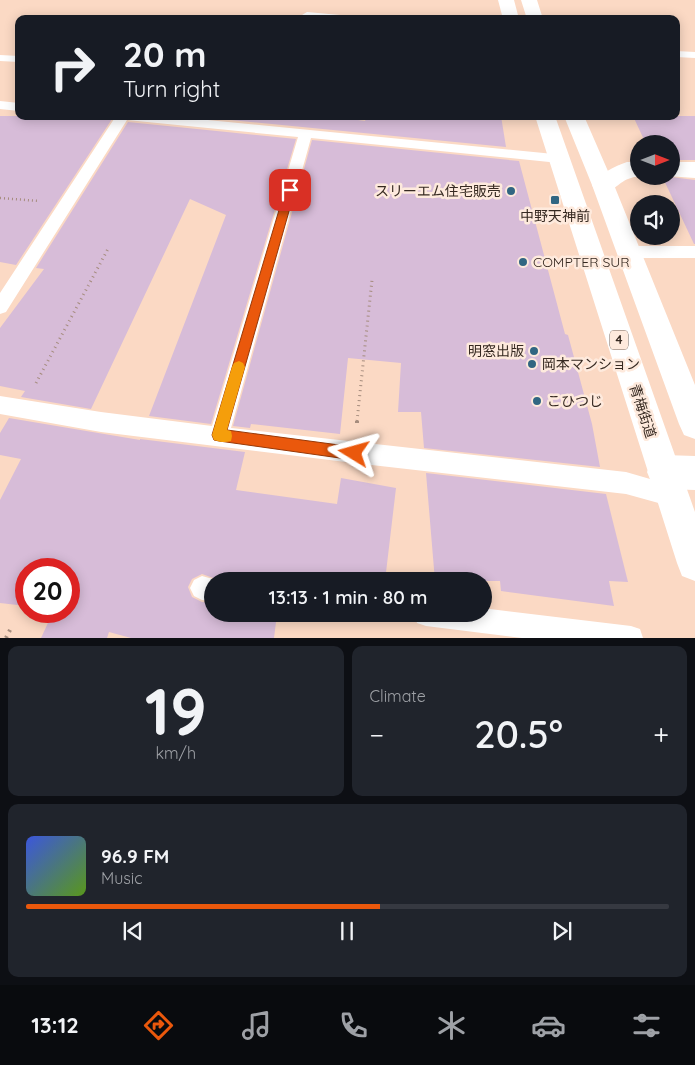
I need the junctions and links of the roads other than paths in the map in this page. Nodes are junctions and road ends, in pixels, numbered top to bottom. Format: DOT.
graph roads {
  1 [pos="506,0"];
  2 [pos="529,0"];
  3 [pos="510,15"];
  4 [pos="534,15"];
  5 [pos="680,54"];
  6 [pos="695,55"];
  7 [pos="0,58"];
  8 [pos="15,59"];
  9 [pos="0,105"];
  10 [pos="15,106"];
  11 [pos="120,120"];
  12 [pos="166,120"];
  13 [pos="545,120"];
  14 [pos="576,120"];
  15 [pos="306,133"];
  16 [pos="558,158"];
  17 [pos="630,170"];
  18 [pos="680,170"];
  19 [pos="695,170"];
  20 [pos="603,185"];
  21 [pos="627,252"];
  22 [pos="695,252"];
  23 [pos="0,307"];
  24 [pos="0,405"];
  25 [pos="695,424"];
  26 [pos="219,435"];
  27 [pos="677,480"];
  28 [pos="695,562"];
  29 [pos="492,622"];
  30 [pos="631,638"];
  1 -- 3 [label="main road"];
  2 -- 4 [label="main road"];
  5 -- 6 [label="lane"];
  7 -- 8 [label="lane"];
  9 -- 10 [label="lane"];
  11 -- 23 [label="lane"];
  12 -- 15 [label="lane"];
  13 -- 16 [label="main road, 青梅街道 / 4"];
  14 -- 20 [label="main road"];
  15 -- 16 [label="lane"];
  15 -- 26 [label="lane"];
  16 -- 27 [label="main road, 青梅街道 / 4"];
  17 -- 20 [label="main road"];
  18 -- 19 [label="main road"];
  20 -- 21 [label="main road"];
  21 -- 22 [label="lane"];
  21 -- 25 [label="main road"];
  24 -- 26 [label="lane"];
  26 -- 27 [label="lane"];
  27 -- 28 [label="main road, 青梅街道 / 4"];
  29 -- 30 [label="lane"];
}
